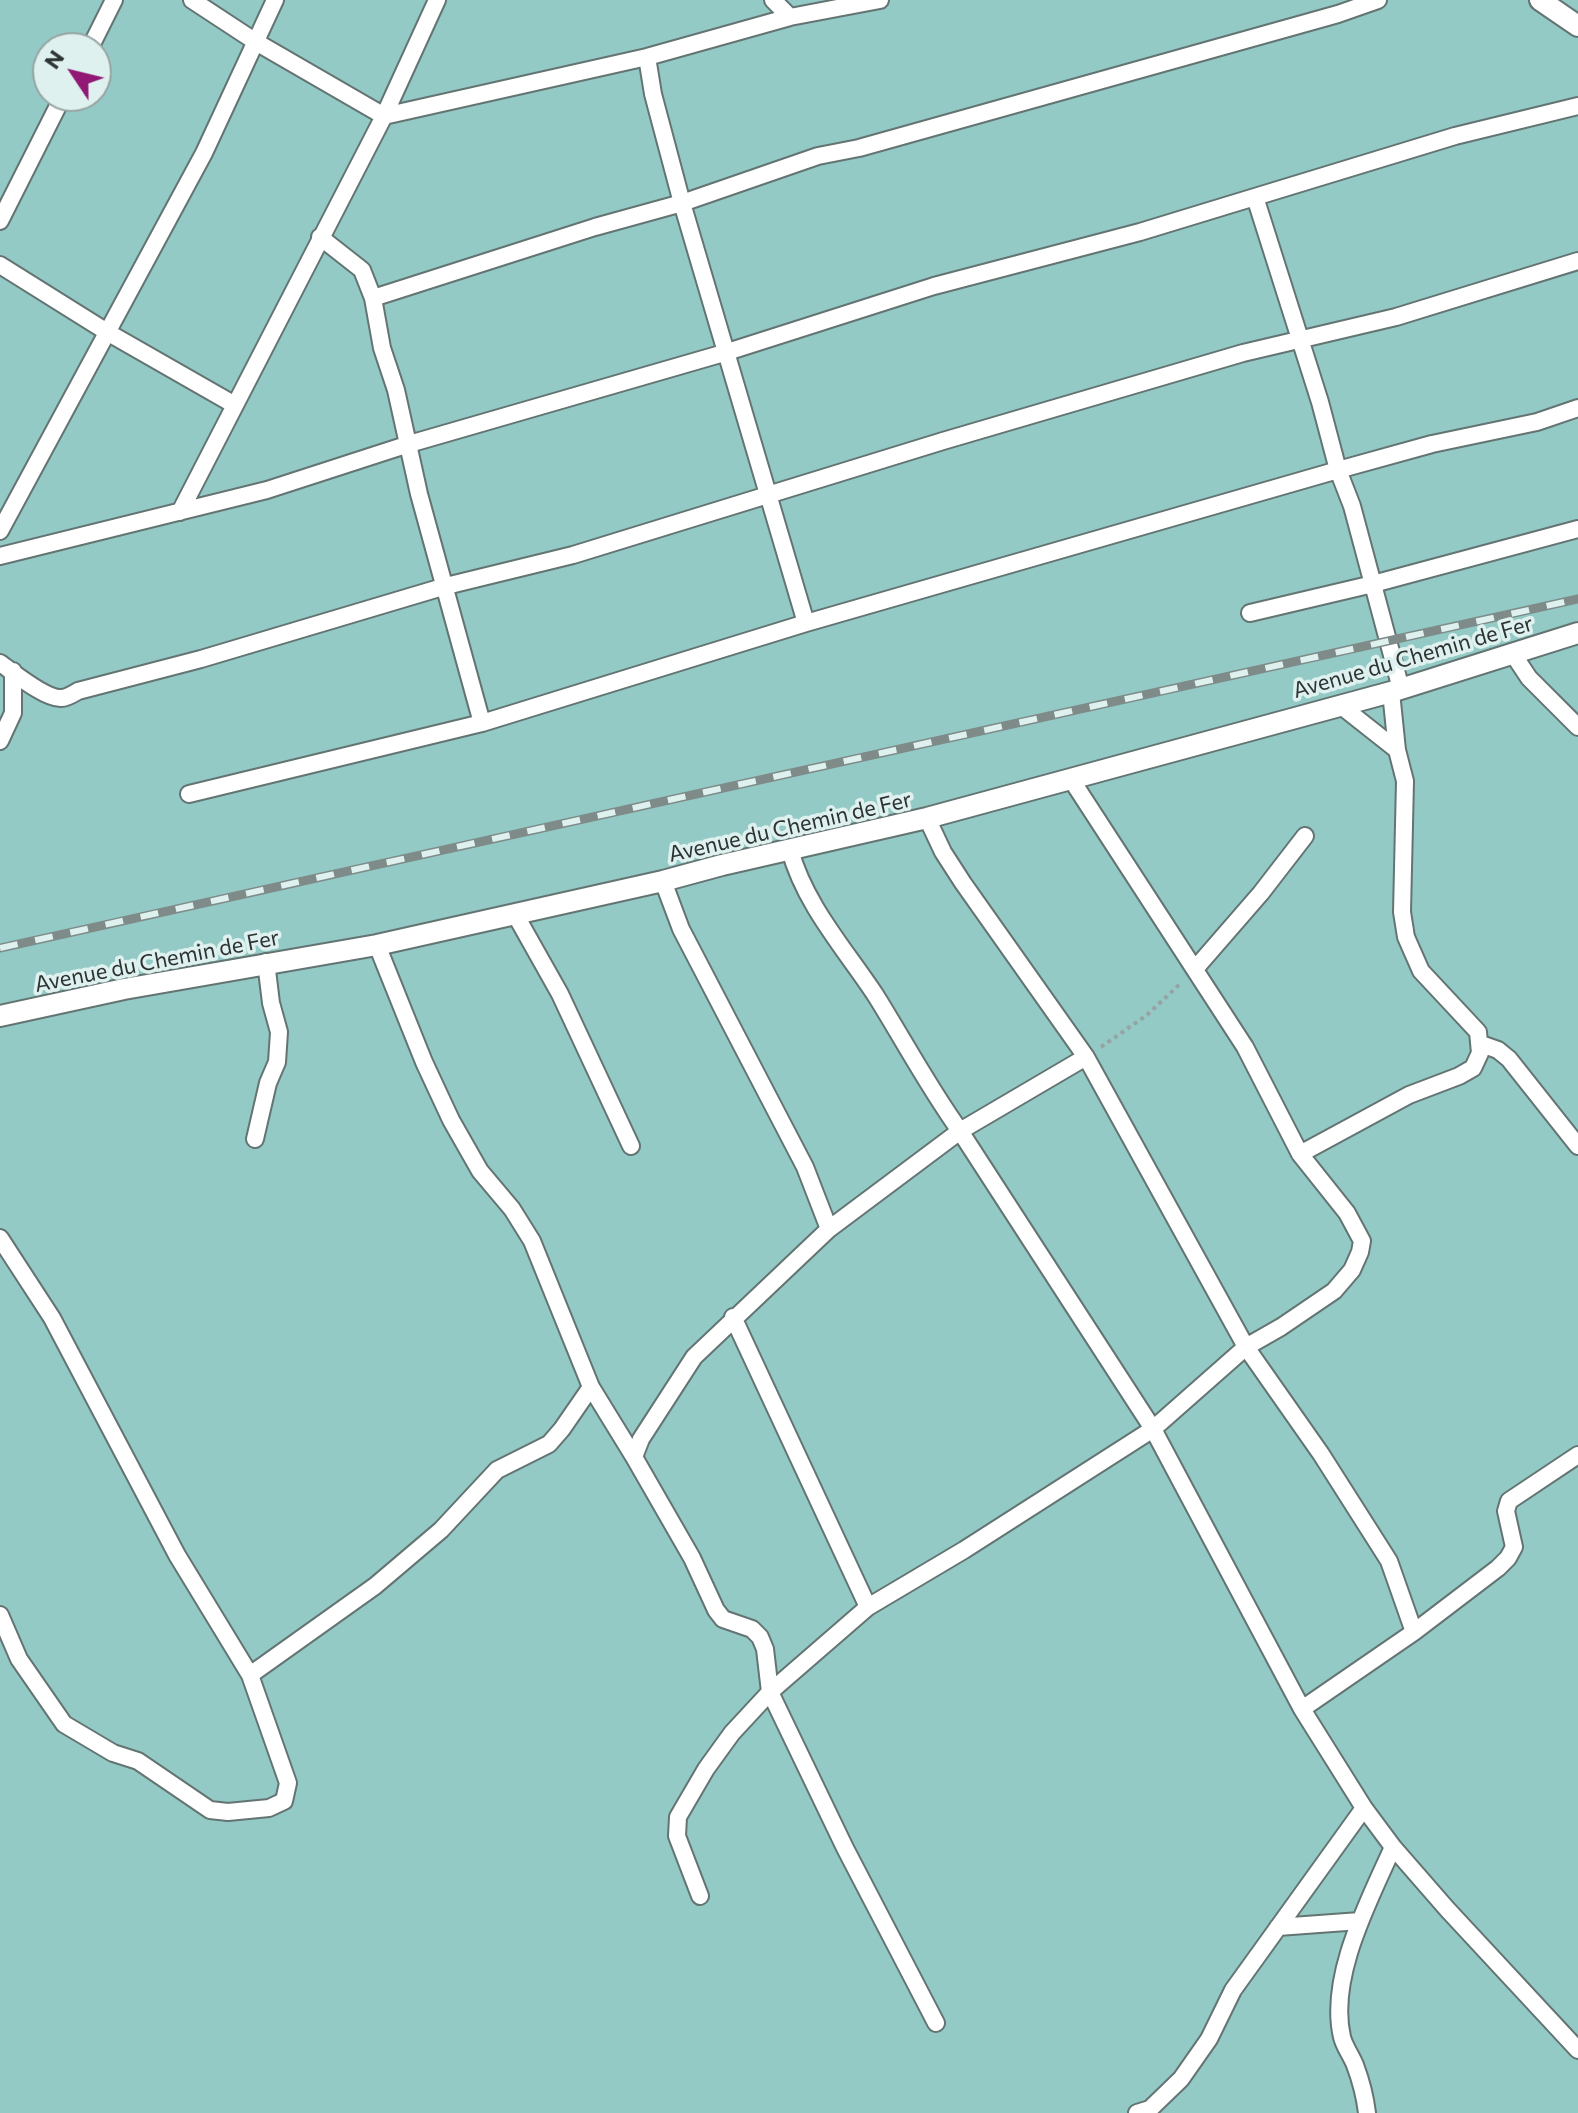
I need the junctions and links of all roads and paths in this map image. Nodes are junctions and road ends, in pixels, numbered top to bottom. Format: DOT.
graph roads {
  1 [pos="114,0"];
  2 [pos="192,0"];
  3 [pos="275,0"];
  4 [pos="437,0"];
  5 [pos="773,0"];
  6 [pos="880,0"];
  7 [pos="1378,0"];
  8 [pos="1540,0"];
  9 [pos="862,2"];
  10 [pos="790,17"];
  11 [pos="1578,26"];
  12 [pos="98,32"];
  13 [pos="256,42"];
  14 [pos="647,57"];
  15 [pos="1578,106"];
  16 [pos="54,112"];
  17 [pos="384,116"];
  18 [pos="1255,197"];
  19 [pos="682,203"];
  20 [pos="0,221"];
  21 [pos="320,237"];
  22 [pos="1578,261"];
  23 [pos="0,265"];
  24 [pos="373,298"];
  25 [pos="107,332"];
  26 [pos="1300,340"];
  27 [pos="724,353"];
  28 [pos="233,404"];
  29 [pos="1578,408"];
  30 [pos="409,444"];
  31 [pos="1338,470"];
  32 [pos="768,494"];
  33 [pos="180,512"];
  34 [pos="1578,529"];
  35 [pos="0,531"];
  36 [pos="0,556"];
  37 [pos="1373,584"];
  38 [pos="446,586"];
  39 [pos="1250,613"];
  40 [pos="806,623"];
  41 [pos="1578,633"];
  42 [pos="1513,654"];
  43 [pos="6,667"];
  44 [pos="1396,690"];
  45 [pos="1340,705"];
  46 [pos="482,723"];
  47 [pos="1578,727"];
  48 [pos="0,741"];
  49 [pos="1397,750"];
  50 [pos="1071,779"];
  51 [pos="189,794"];
  52 [pos="927,818"];
  53 [pos="1305,836"];
  54 [pos="790,850"];
  55 [pos="663,881"];
  56 [pos="515,914"];
  57 [pos="377,945"];
  58 [pos="266,962"];
  59 [pos="1195,969"];
  60 [pos="0,1016"];
  61 [pos="1481,1044"];
  62 [pos="1086,1057"];
  63 [pos="960,1131"];
  64 [pos="255,1139"];
  65 [pos="631,1146"];
  66 [pos="1578,1146"];
  67 [pos="1300,1154"];
  68 [pos="829,1229"];
  69 [pos="0,1238"];
  70 [pos="733,1317"];
  71 [pos="1246,1347"];
  72 [pos="591,1387"];
  73 [pos="1153,1429"];
  74 [pos="1578,1455"];
  75 [pos="634,1457"];
  76 [pos="868,1607"];
  77 [pos="0,1615"];
  78 [pos="1414,1632"];
  79 [pos="250,1675"];
  80 [pos="770,1692"];
  81 [pos="1302,1709"];
  82 [pos="1364,1808"];
  83 [pos="1393,1847"];
  84 [pos="700,1896"];
  85 [pos="1360,1921"];
  86 [pos="1278,1927"];
  87 [pos="936,2023"];
  88 [pos="1578,2050"];
  89 [pos="1137,2113"];
  90 [pos="1367,2113"];
  1 -- 12 [label="street"];
  2 -- 13 [label="street"];
  3 -- 13 [label="street"];
  4 -- 17 [label="street"];
  5 -- 10 [label="street"];
  6 -- 9 [label="street"];
  7 -- 19 [label="street"];
  8 -- 11 [label="street"];
  9 -- 10 [label="street"];
  10 -- 14 [label="street"];
  13 -- 17 [label="street"];
  13 -- 25 [label="street"];
  14 -- 17 [label="street"];
  14 -- 19 [label="street"];
  15 -- 18 [label="street"];
  16 -- 20 [label="street"];
  17 -- 21 [label="street"];
  18 -- 26 [label="street"];
  18 -- 27 [label="street"];
  19 -- 24 [label="street"];
  19 -- 27 [label="street"];
  21 -- 24 [label="street"];
  21 -- 28 [label="street"];
  22 -- 26 [label="street"];
  23 -- 25 [label="street"];
  24 -- 30 [label="street"];
  25 -- 28 [label="street"];
  25 -- 35 [label="street"];
  26 -- 31 [label="street"];
  26 -- 32 [label="street"];
  27 -- 30 [label="street"];
  27 -- 32 [label="street"];
  28 -- 33 [label="street"];
  29 -- 31 [label="street"];
  30 -- 33 [label="street"];
  30 -- 38 [label="street"];
  31 -- 37 [label="street"];
  31 -- 40 [label="street"];
  32 -- 38 [label="street"];
  32 -- 40 [label="street"];
  33 -- 36 [label="street"];
  34 -- 37 [label="street"];
  37 -- 39 [label="street"];
  37 -- 44 [label="street"];
  38 -- 43 [label="street"];
  38 -- 46 [label="street"];
  40 -- 46 [label="street"];
  41 -- 42 [label="street, Avenue du Chemin de Fer"];
  42 -- 44 [label="street, Avenue du Chemin de Fer"];
  42 -- 47 [label="street"];
  43 -- 48 [label="street"];
  44 -- 45 [label="street, Avenue du Chemin de Fer"];
  44 -- 49 [label="street"];
  45 -- 49 [label="street"];
  45 -- 50 [label="street, Avenue du Chemin de Fer"];
  46 -- 51 [label="street"];
  49 -- 61 [label="street"];
  50 -- 52 [label="street, Avenue du Chemin de Fer"];
  50 -- 59 [label="street"];
  52 -- 54 [label="street, Avenue du Chemin de Fer"];
  52 -- 62 [label="street"];
  53 -- 59 [label="street"];
  54 -- 55 [label="street, Avenue du Chemin de Fer"];
  54 -- 63 [label="street"];
  55 -- 56 [label="street, Avenue du Chemin de Fer"];
  55 -- 68 [label="street"];
  56 -- 57 [label="street, Avenue du Chemin de Fer"];
  56 -- 65 [label="street"];
  57 -- 58 [label="street, Avenue du Chemin de Fer"];
  57 -- 72 [label="street"];
  58 -- 60 [label="street, Avenue du Chemin de Fer"];
  58 -- 64 [label="street"];
  59 -- 62 [label="path"];
  59 -- 67 [label="street"];
  61 -- 66 [label="street"];
  61 -- 67 [label="street"];
  62 -- 63 [label="street"];
  62 -- 71 [label="street"];
  63 -- 68 [label="street"];
  63 -- 73 [label="street"];
  67 -- 71 [label="street"];
  68 -- 70 [label="street"];
  69 -- 79 [label="street"];
  70 -- 75 [label="street"];
  70 -- 76 [label="street"];
  71 -- 73 [label="street"];
  71 -- 78 [label="street"];
  72 -- 75 [label="street"];
  72 -- 79 [label="street"];
  73 -- 76 [label="street"];
  73 -- 81 [label="street"];
  74 -- 78 [label="street"];
  75 -- 80 [label="street"];
  76 -- 80 [label="street"];
  77 -- 79 [label="street"];
  78 -- 81 [label="street"];
  80 -- 84 [label="street"];
  80 -- 87 [label="street"];
  81 -- 82 [label="street"];
  82 -- 83 [label="street"];
  82 -- 86 [label="street"];
  83 -- 85 [label="street"];
  83 -- 88 [label="street"];
  85 -- 86 [label="street"];
  85 -- 90 [label="street"];
  86 -- 89 [label="street"];
}
